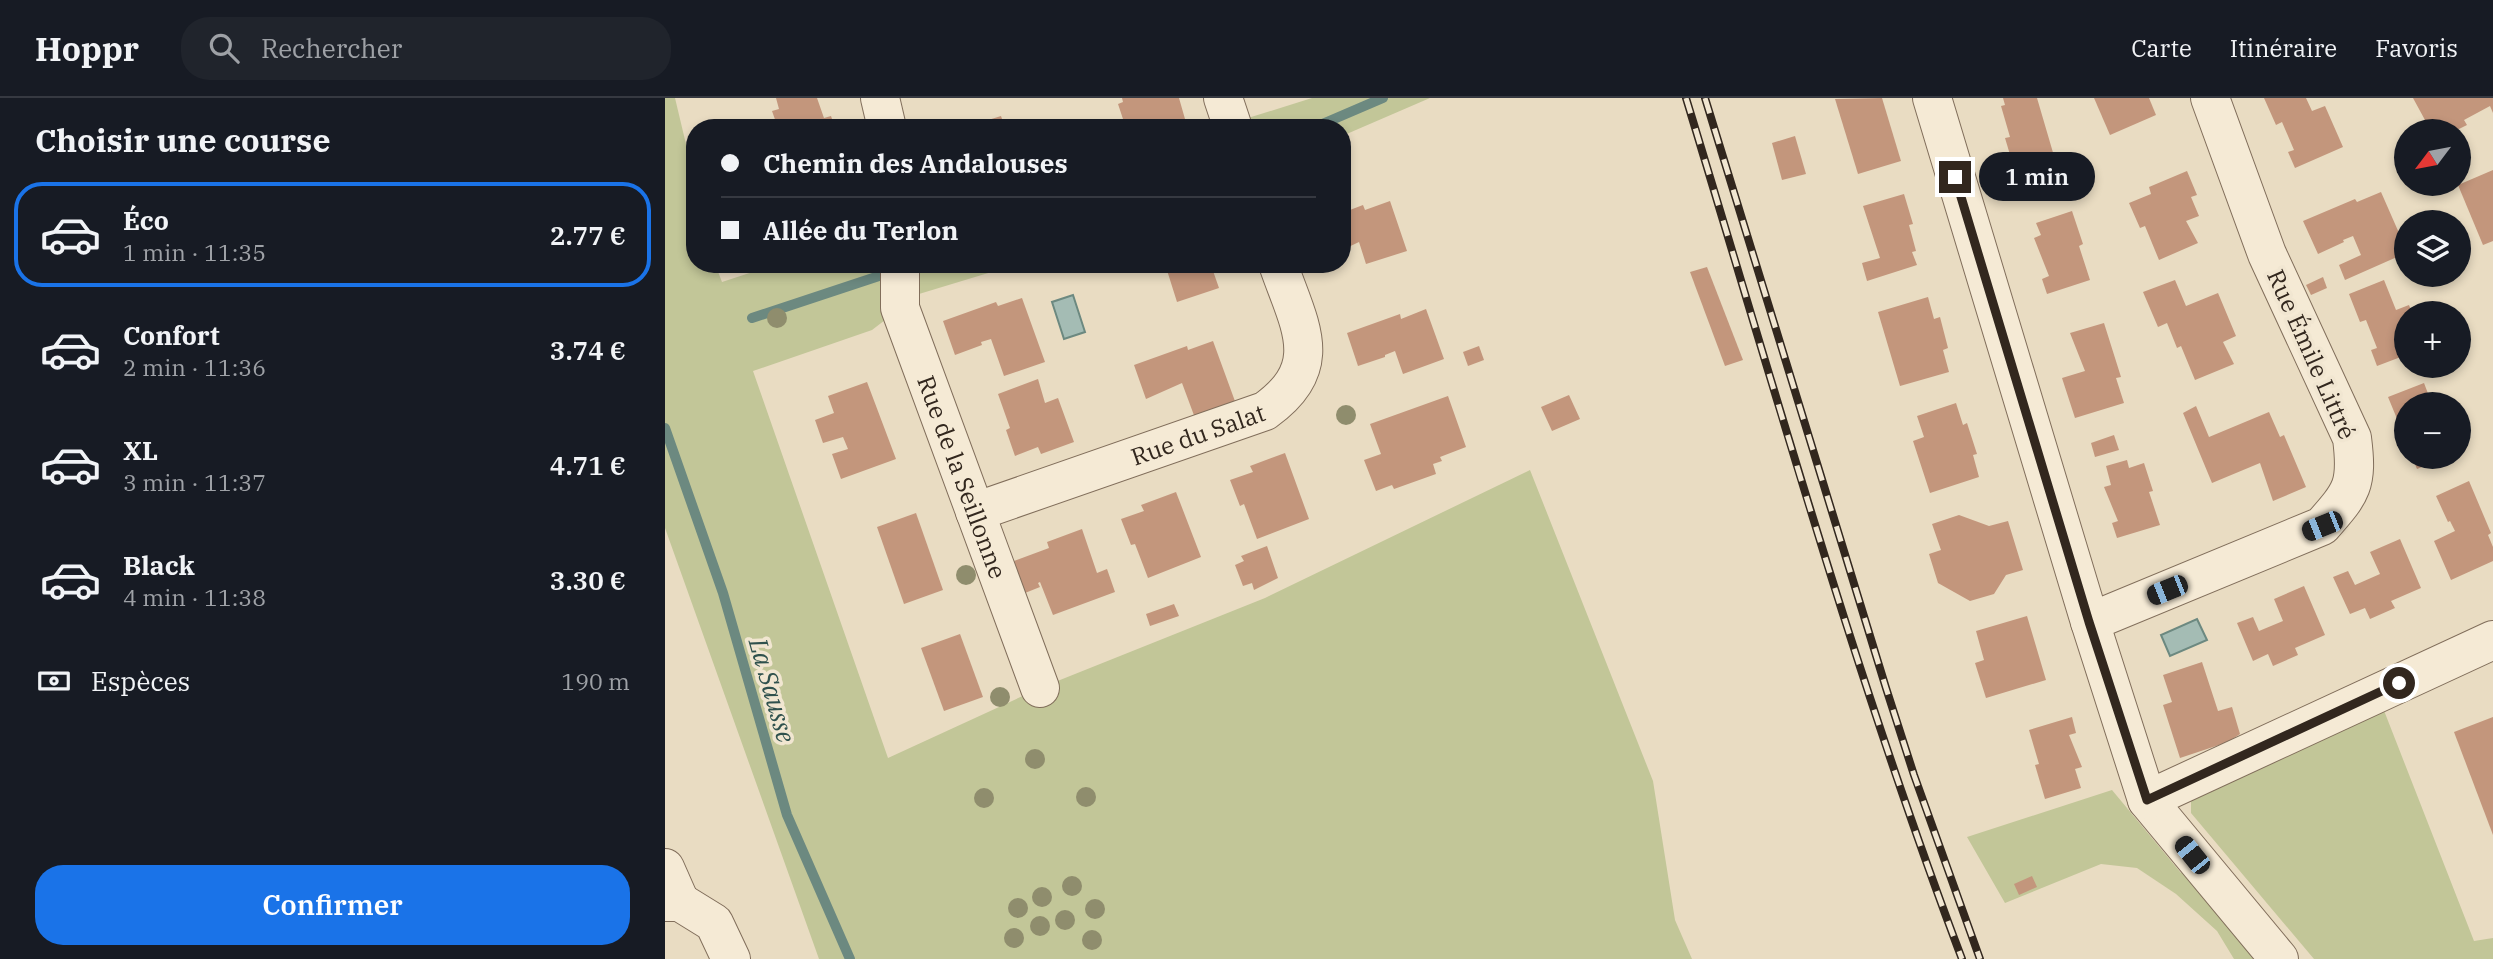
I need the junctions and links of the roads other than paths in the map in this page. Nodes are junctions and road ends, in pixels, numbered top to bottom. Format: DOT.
graph roads {
  1 [pos="880,98"];
  2 [pos="1223,98"];
  3 [pos="1932,98"];
  4 [pos="2210,98"];
  5 [pos="885,119"];
  6 [pos="1230,119"];
  7 [pos="900,273"];
  8 [pos="1281,273"];
  9 [pos="975,512"];
  10 [pos="2089,622"];
  11 [pos="2493,640"];
  12 [pos="1040,688"];
  13 [pos="2147,800"];
  14 [pos="670,890"];
  15 [pos="731,959"];
  16 [pos="2279,959"];
  1 -- 5 [label="street"];
  2 -- 6 [label="street"];
  3 -- 10 [label="street"];
  4 -- 10 [label="street, Rue Émile Littré"];
  7 -- 9 [label="street, Rue de la Seillonne"];
  8 -- 9 [label="street, Rue du Salat"];
  9 -- 12 [label="street, Rue de la Seillonne"];
  10 -- 13 [label="street"];
  11 -- 13 [label="street"];
  13 -- 16 [label="street"];
  14 -- 15 [label="street"];
}
